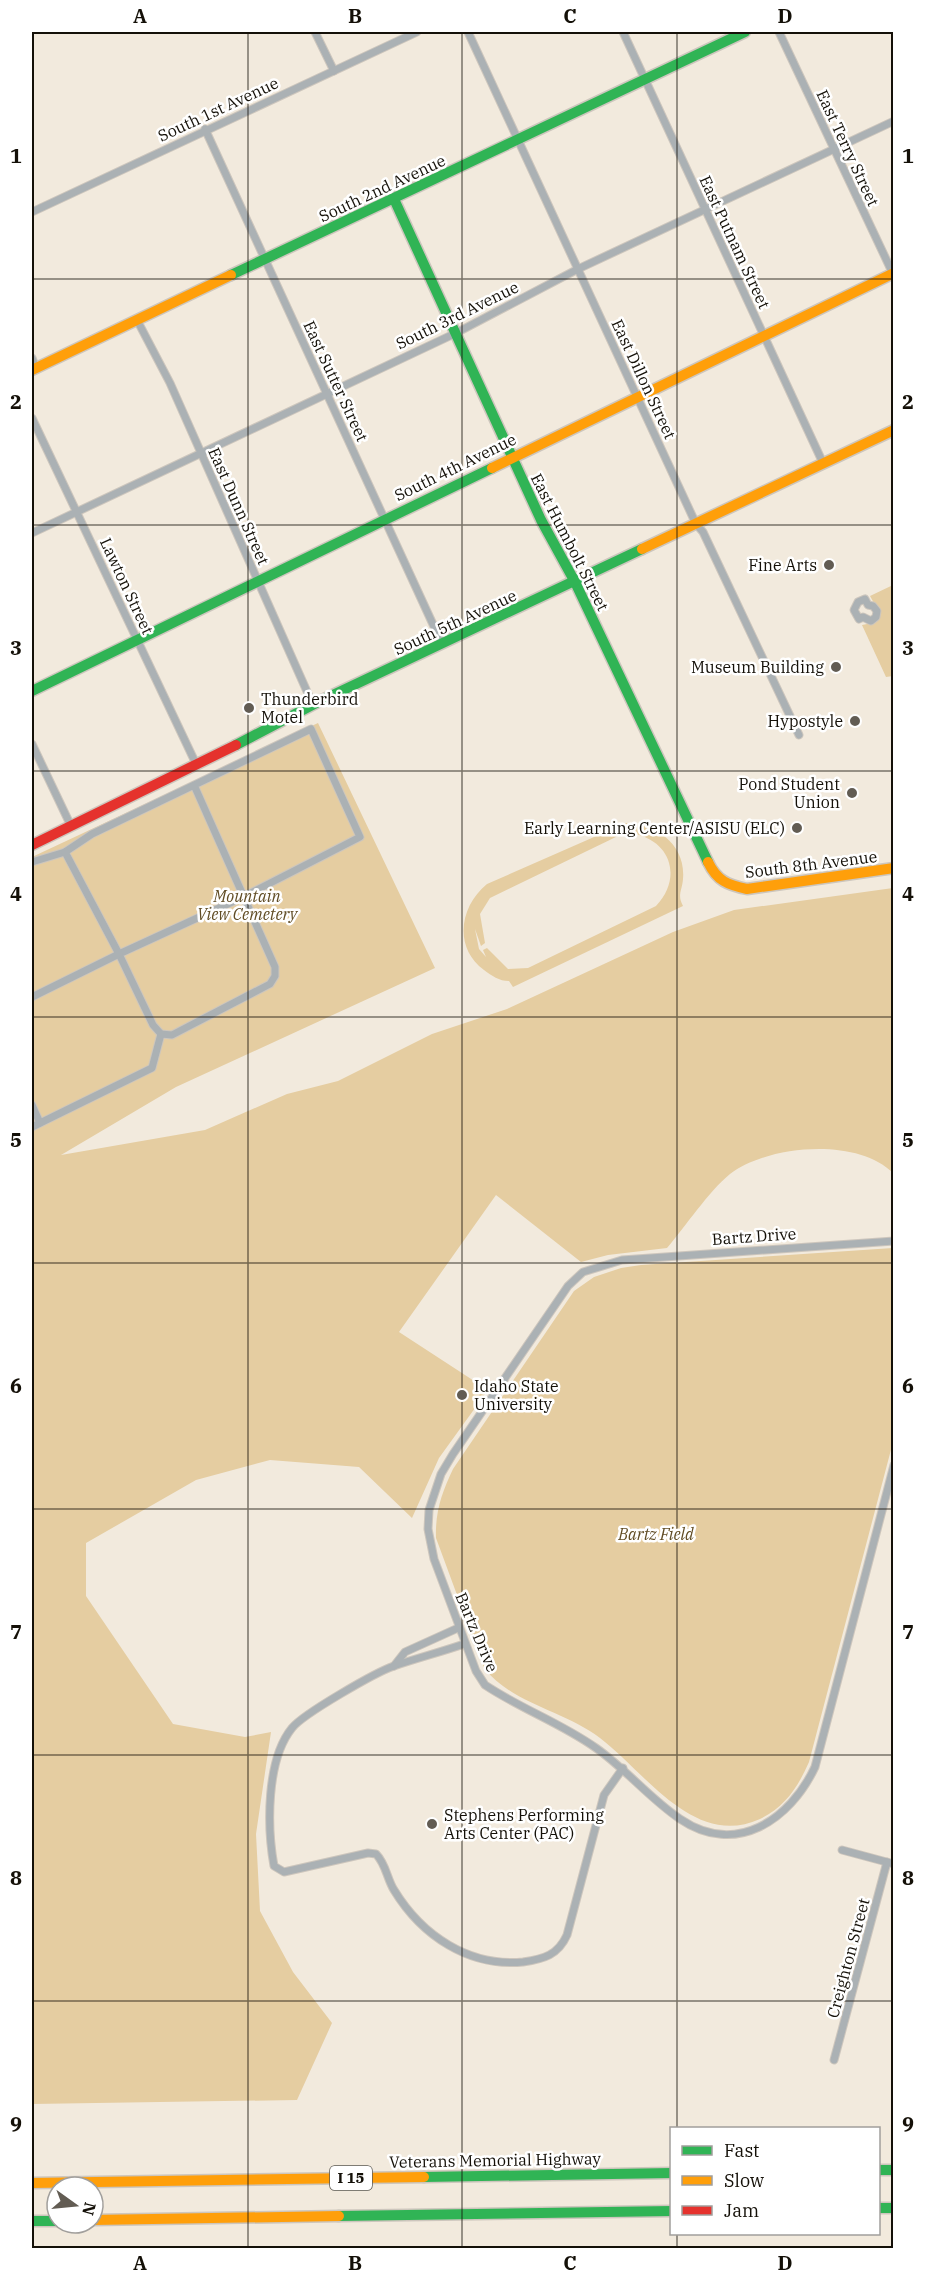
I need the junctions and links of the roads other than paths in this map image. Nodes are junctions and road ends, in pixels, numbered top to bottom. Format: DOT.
graph roads {
  1 [pos="315,32"];
  2 [pos="417,32"];
  3 [pos="468,32"];
  4 [pos="622,32"];
  5 [pos="745,32"];
  6 [pos="779,32"];
  7 [pos="334,71"];
  8 [pos="644,80"];
  9 [pos="894,121"];
  10 [pos="205,129"];
  11 [pos="519,139"];
  12 [pos="834,148"];
  13 [pos="394,199"];
  14 [pos="705,209"];
  15 [pos="32,212"];
  16 [pos="265,259"];
  17 [pos="578,269"];
  18 [pos="893,274"];
  19 [pos="137,320"];
  20 [pos="456,333"];
  21 [pos="764,336"];
  22 [pos="33,365"];
  23 [pos="326,393"];
  24 [pos="637,397"];
  25 [pos="32,418"];
  26 [pos="894,430"];
  27 [pos="200,451"];
  28 [pos="511,457"];
  29 [pos="823,464"];
  30 [pos="76,511"];
  31 [pos="384,518"];
  32 [pos="696,524"];
  33 [pos="32,533"];
  34 [pos="258,581"];
  35 [pos="575,582"];
  36 [pos="137,640"];
  37 [pos="442,644"];
  38 [pos="32,691"];
  39 [pos="313,705"];
  40 [pos="799,735"];
  41 [pos="32,744"];
  42 [pos="197,766"];
  43 [pos="194,785"];
  44 [pos="71,826"];
  45 [pos="32,845"];
  46 [pos="65,852"];
  47 [pos="32,862"];
  48 [pos="894,868"];
  49 [pos="733,887"];
  50 [pos="243,897"];
  51 [pos="119,954"];
  52 [pos="32,997"];
  53 [pos="161,1034"];
  54 [pos="32,1105"];
  55 [pos="40,1123"];
  56 [pos="32,1127"];
  57 [pos="894,1241"];
  58 [pos="894,1465"];
  59 [pos="458,1628"];
  60 [pos="464,1644"];
  61 [pos="394,1666"];
  62 [pos="623,1768"];
  63 [pos="842,1850"];
  64 [pos="890,1863"];
  65 [pos="834,2060"];
  66 [pos="670,2173"];
  67 [pos="32,2183"];
  68 [pos="670,2211"];
  69 [pos="105,2220"];
  1 -- 7 [label="street"];
  2 -- 7 [label="street, South 1st Avenue"];
  3 -- 11 [label="street, East Dillon Street"];
  4 -- 8 [label="street, East Putnam Street"];
  5 -- 8 [label="main road, South 2nd Avenue"];
  6 -- 12 [label="street, East Terry Street"];
  7 -- 10 [label="street, South 1st Avenue"];
  8 -- 11 [label="main road, South 2nd Avenue"];
  8 -- 14 [label="street, East Putnam Street"];
  9 -- 12 [label="street, South 3rd Avenue"];
  10 -- 15 [label="street, South 1st Avenue"];
  10 -- 16 [label="street, East Sutter Street"];
  11 -- 13 [label="main road, South 2nd Avenue"];
  11 -- 17 [label="street, East Dillon Street"];
  12 -- 14 [label="street, South 3rd Avenue"];
  12 -- 18 [label="street, East Terry Street"];
  13 -- 16 [label="main road, South 2nd Avenue"];
  13 -- 20 [label="main road, East Humbolt Street"];
  14 -- 17 [label="street, South 3rd Avenue"];
  14 -- 21 [label="street, East Putnam Street"];
  16 -- 19 [label="main road, South 2nd Avenue"];
  16 -- 23 [label="street, East Sutter Street"];
  17 -- 20 [label="street, South 3rd Avenue"];
  17 -- 24 [label="street, East Dillon Street"];
  18 -- 21 [label="main road, South 4th Avenue"];
  19 -- 22 [label="main road, South 2nd Avenue"];
  19 -- 27 [label="street, East Dunn Street"];
  20 -- 23 [label="street, South 3rd Avenue"];
  20 -- 28 [label="main road, East Humbolt Street"];
  21 -- 24 [label="main road, South 4th Avenue"];
  21 -- 29 [label="street, East Putnam Street"];
  23 -- 27 [label="street, South 3rd Avenue"];
  23 -- 31 [label="street, East Sutter Street"];
  24 -- 28 [label="main road, South 4th Avenue"];
  24 -- 32 [label="street, East Dillon Street"];
  25 -- 30 [label="street, Lawton Street"];
  26 -- 29 [label="main road, South 5th Avenue"];
  27 -- 30 [label="street, South 3rd Avenue"];
  27 -- 34 [label="street, East Dunn Street"];
  28 -- 31 [label="main road, South 4th Avenue"];
  28 -- 35 [label="main road, East Humbolt Street"];
  29 -- 32 [label="main road, South 5th Avenue"];
  30 -- 33 [label="street, South 3rd Avenue"];
  30 -- 36 [label="street, Lawton Street"];
  31 -- 34 [label="main road, South 4th Avenue"];
  31 -- 37 [label="street, East Sutter Street"];
  32 -- 35 [label="main road, South 5th Avenue"];
  32 -- 40 [label="street, East Dillon Street"];
  34 -- 36 [label="main road, South 4th Avenue"];
  34 -- 39 [label="street, East Dunn Street"];
  35 -- 37 [label="main road, South 5th Avenue"];
  35 -- 49 [label="main road, East Humbolt Street"];
  36 -- 38 [label="main road, South 4th Avenue"];
  36 -- 42 [label="street, Lawton Street"];
  37 -- 39 [label="main road, South 5th Avenue"];
  39 -- 42 [label="main road, South 5th Avenue"];
  41 -- 44 [label="street"];
  42 -- 44 [label="main road, South 5th Avenue"];
  43 -- 46 [label="street"];
  43 -- 50 [label="street"];
  43 -- 50 [label="street"];
  44 -- 45 [label="main road, South 5th Avenue"];
  46 -- 47 [label="street"];
  46 -- 51 [label="street"];
  48 -- 49 [label="main road, South 8th Avenue"];
  50 -- 51 [label="street"];
  50 -- 53 [label="street"];
  51 -- 52 [label="street"];
  51 -- 53 [label="street"];
  53 -- 55 [label="street"];
  54 -- 55 [label="street"];
  55 -- 56 [label="street"];
  57 -- 59 [label="street, Bartz Drive"];
  58 -- 62 [label="street, Bartz Drive"];
  59 -- 60 [label="street, Bartz Drive"];
  59 -- 61 [label="street"];
  60 -- 61 [label="street"];
  60 -- 62 [label="street, Bartz Drive"];
  61 -- 62 [label="street"];
  63 -- 64 [label="street"];
  64 -- 65 [label="street, Creighton Street"];
  66 -- 67 [label="main road, Veterans Memorial Highway / I 15"];
  68 -- 69 [label="main road"];
}
